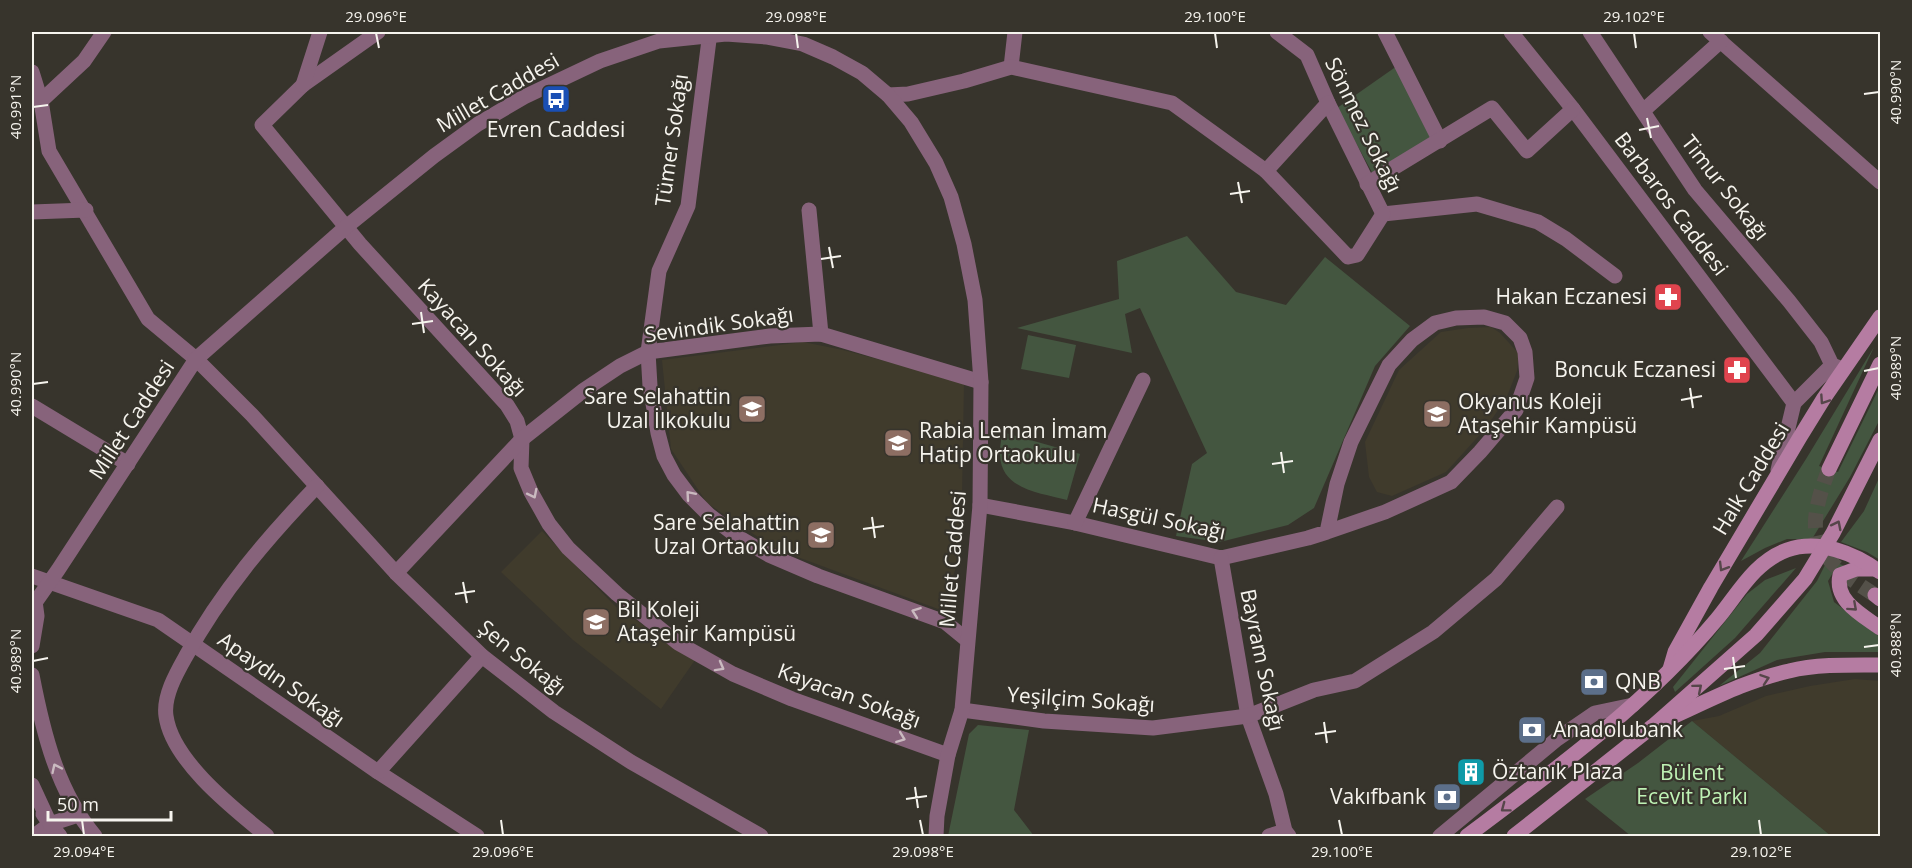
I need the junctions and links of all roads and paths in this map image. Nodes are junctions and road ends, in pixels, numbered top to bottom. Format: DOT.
graph roads {
  1 [pos="104,32"];
  2 [pos="320,32"];
  3 [pos="378,32"];
  4 [pos="1015,32"];
  5 [pos="1277,32"];
  6 [pos="1385,32"];
  7 [pos="1511,32"];
  8 [pos="1590,32"];
  9 [pos="709,34"];
  10 [pos="1716,36"];
  11 [pos="1011,67"];
  12 [pos="32,72"];
  13 [pos="303,85"];
  14 [pos="888,95"];
  15 [pos="41,101"];
  16 [pos="1328,103"];
  17 [pos="1573,109"];
  18 [pos="1643,111"];
  19 [pos="1440,141"];
  20 [pos="1266,171"];
  21 [pos="1881,182"];
  22 [pos="1367,184"];
  23 [pos="86,210"];
  24 [pos="809,210"];
  25 [pos="32,212"];
  26 [pos="1383,214"];
  27 [pos="346,227"];
  28 [pos="1615,276"];
  29 [pos="1881,317"];
  30 [pos="821,334"];
  31 [pos="648,352"];
  32 [pos="196,359"];
  33 [pos="1881,364"];
  34 [pos="1839,367"];
  35 [pos="1143,380"];
  36 [pos="981,382"];
  37 [pos="1794,403"];
  38 [pos="32,406"];
  39 [pos="522,438"];
  40 [pos="1881,440"];
  41 [pos="128,464"];
  42 [pos="1828,469"];
  43 [pos="1776,479"];
  44 [pos="317,486"];
  45 [pos="980,505"];
  46 [pos="1557,507"];
  47 [pos="1075,523"];
  48 [pos="1327,532"];
  49 [pos="1823,547"];
  50 [pos="1221,558"];
  51 [pos="1879,570"];
  52 [pos="396,573"];
  53 [pos="32,576"];
  54 [pos="48,582"];
  55 [pos="33,604"];
  56 [pos="1881,628"];
  57 [pos="967,640"];
  58 [pos="192,644"];
  59 [pos="32,646"];
  60 [pos="482,657"];
  61 [pos="1881,665"];
  62 [pos="1670,670"];
  63 [pos="32,675"];
  64 [pos="1633,705"];
  65 [pos="962,710"];
  66 [pos="1248,716"];
  67 [pos="1653,726"];
  68 [pos="948,755"];
  69 [pos="378,772"];
  70 [pos="32,785"];
  71 [pos="32,799"];
  72 [pos="78,814"];
  73 [pos="937,816"];
  74 [pos="50,824"];
  75 [pos="1287,834"];
  76 [pos="34,837"];
  77 [pos="60,837"];
  78 [pos="95,837"];
  79 [pos="267,837"];
  80 [pos="477,837"];
  81 [pos="761,837"];
  82 [pos="928,837"];
  83 [pos="936,837"];
  84 [pos="1269,837"];
  85 [pos="1440,837"];
  86 [pos="1467,837"];
  87 [pos="1514,837"];
  1 -- 15 [label="street"];
  2 -- 13 [label="street"];
  3 -- 13 [label="street"];
  4 -- 11 [label="street"];
  5 -- 16 [label="street, Sönmez Sokağı"];
  6 -- 19 [label="street"];
  7 -- 17 [label="street, Barbaros Caddesi"];
  8 -- 18 [label="street, Timur Sokağı"];
  9 -- 14 [label="street, Millet Caddesi"];
  9 -- 27 [label="street, Millet Caddesi"];
  9 -- 31 [label="street, Tümer Sokağı"];
  10 -- 18 [label="street"];
  10 -- 21 [label="street"];
  11 -- 14 [label="street"];
  11 -- 20 [label="street"];
  12 -- 15 [label="street, Şen Sokağı"];
  13 -- 27 [label="street, Kayacan Sokağı"];
  14 -- 36 [label="street, Millet Caddesi"];
  15 -- 23 [label="street, Şen Sokağı"];
  16 -- 20 [label="street"];
  16 -- 22 [label="street, Sönmez Sokağı"];
  17 -- 19 [label="street"];
  17 -- 37 [label="street, Barbaros Caddesi"];
  18 -- 34 [label="street, Timur Sokağı"];
  19 -- 22 [label="street"];
  20 -- 26 [label="street"];
  22 -- 26 [label="street, Sönmez Sokağı"];
  23 -- 25 [label="street"];
  23 -- 32 [label="street, Şen Sokağı"];
  24 -- 30 [label="street"];
  26 -- 28 [label="street, Sönmez Sokağı"];
  27 -- 32 [label="street, Millet Caddesi"];
  27 -- 39 [label="street, Kayacan Sokağı"];
  29 -- 34 [label="main road, Halk Caddesi"];
  30 -- 31 [label="street, Sevindik Sokağı"];
  30 -- 36 [label="street, Sevindik Sokağı"];
  31 -- 39 [label="street, Sevindik Sokağı"];
  57 -- 31 [label="street, Tümer Sokağı, one-way"];
  32 -- 41 [label="street, Millet Caddesi"];
  32 -- 44 [label="street, Şen Sokağı"];
  33 -- 42 [label="main road"];
  34 -- 37 [label="street"];
  34 -- 43 [label="main road, Halk Caddesi, one-way"];
  35 -- 47 [label="street"];
  36 -- 45 [label="street, Millet Caddesi"];
  37 -- 43 [label="street"];
  38 -- 41 [label="street"];
  39 -- 52 [label="street, Sevindik Sokağı"];
  39 -- 68 [label="street, Kayacan Sokağı, one-way"];
  49 -- 40 [label="main road, one-way"];
  41 -- 54 [label="street, Millet Caddesi"];
  43 -- 62 [label="main road, Halk Caddesi, one-way"];
  44 -- 52 [label="street, Şen Sokağı"];
  44 -- 58 [label="street"];
  45 -- 47 [label="street, Hasgül Sokağı"];
  45 -- 57 [label="street, Millet Caddesi"];
  46 -- 66 [label="street, Yeşilçim Sokağı"];
  47 -- 50 [label="street, Hasgül Sokağı"];
  48 -- 48 [label="street, Hasgül Sokağı"];
  48 -- 50 [label="street, Hasgül Sokağı"];
  49 -- 51 [label="main road, Halk Caddesi"];
  49 -- 62 [label="main road, Halk Caddesi"];
  67 -- 49 [label="main road, one-way"];
  50 -- 66 [label="street, Bayram Sokağı"];
  51 -- 56 [label="main road, one-way"];
  52 -- 60 [label="street, Şen Sokağı"];
  53 -- 54 [label="street, Apaydın Sokağı"];
  54 -- 55 [label="street, Millet Caddesi"];
  54 -- 58 [label="street, Apaydın Sokağı"];
  55 -- 59 [label="street"];
  57 -- 65 [label="street, Millet Caddesi"];
  58 -- 69 [label="street, Apaydın Sokağı"];
  58 -- 79 [label="street"];
  60 -- 69 [label="street"];
  60 -- 81 [label="street, Şen Sokağı"];
  67 -- 61 [label="main road, one-way"];
  62 -- 64 [label="main road, Halk Caddesi"];
  72 -- 63 [label="street, one-way"];
  64 -- 85 [label="street"];
  64 -- 86 [label="main road, Halk Caddesi, one-way"];
  65 -- 66 [label="street, Yeşilçim Sokağı"];
  65 -- 68 [label="street, Millet Caddesi"];
  66 -- 75 [label="street, Bayram Sokağı"];
  67 -- 87 [label="main road"];
  68 -- 73 [label="street, Millet Caddesi"];
  69 -- 80 [label="street, Apaydın Sokağı"];
  70 -- 74 [label="street"];
  71 -- 74 [label="street"];
  72 -- 74 [label="street"];
  72 -- 78 [label="street"];
  73 -- 82 [label="street"];
  73 -- 83 [label="street"];
  74 -- 76 [label="street"];
  74 -- 77 [label="street"];
  75 -- 84 [label="street"];
}
